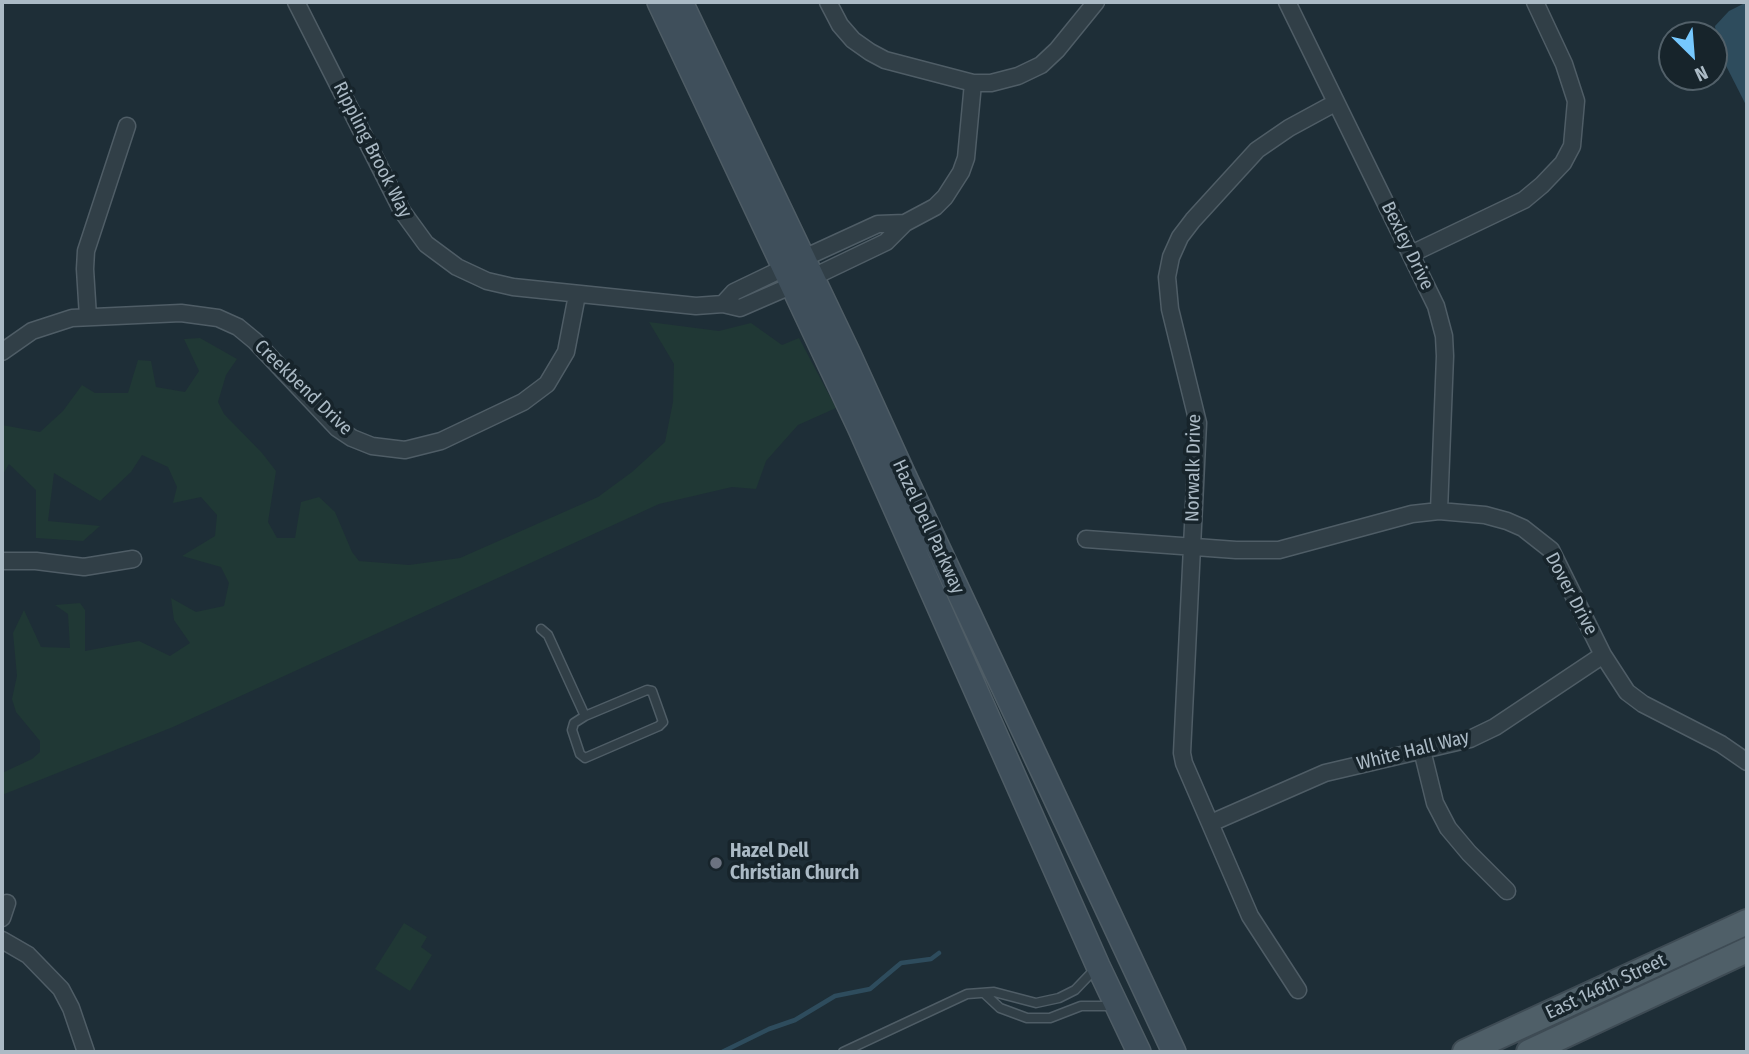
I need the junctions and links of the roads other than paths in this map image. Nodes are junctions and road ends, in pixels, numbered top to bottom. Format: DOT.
graph roads {
  1 [pos="296,2"];
  2 [pos="659,2"];
  3 [pos="681,2"];
  4 [pos="828,2"];
  5 [pos="1096,2"];
  6 [pos="1287,2"];
  7 [pos="1535,2"];
  8 [pos="973,83"];
  9 [pos="1335,103"];
  10 [pos="127,126"];
  11 [pos="1411,254"];
  12 [pos="798,272"];
  13 [pos="577,295"];
  14 [pos="88,317"];
  15 [pos="2,352"];
  16 [pos="1439,511"];
  17 [pos="1086,539"];
  18 [pos="1193,547"];
  19 [pos="133,559"];
  20 [pos="2,561"];
  21 [pos="541,629"];
  22 [pos="1603,655"];
  23 [pos="585,716"];
  24 [pos="1422,750"];
  25 [pos="1747,762"];
  26 [pos="1211,823"];
  27 [pos="1507,891"];
  28 [pos="1747,922"];
  29 [pos="2,940"];
  30 [pos="1747,950"];
  31 [pos="1098,966"];
  32 [pos="1298,989"];
  33 [pos="985,993"];
  34 [pos="1117,1006"];
  35 [pos="86,1052"];
  36 [pos="843,1052"];
  37 [pos="1139,1052"];
  38 [pos="1174,1052"];
  39 [pos="1465,1052"];
  40 [pos="1529,1052"];
  1 -- 13 [label="street, Rippling Brook Way"];
  2 -- 12 [label="main road, Hazel Dell Parkway"];
  3 -- 12 [label="main road, Hazel Dell Parkway"];
  4 -- 8 [label="street"];
  5 -- 8 [label="street"];
  6 -- 9 [label="street, Bexley Drive"];
  7 -- 11 [label="street"];
  8 -- 12 [label="street, Rippling Brook Way"];
  9 -- 11 [label="street, Bexley Drive"];
  9 -- 18 [label="street, Norwalk Drive"];
  10 -- 14 [label="street"];
  11 -- 16 [label="street, Bexley Drive"];
  12 -- 13 [label="street, Rippling Brook Way"];
  12 -- 31 [label="main road, Hazel Dell Parkway"];
  12 -- 38 [label="main road, Hazel Dell Parkway"];
  13 -- 14 [label="street, Creekbend Drive"];
  14 -- 15 [label="street, Creekbend Drive"];
  16 -- 18 [label="street, Dover Drive"];
  16 -- 22 [label="street, Dover Drive"];
  17 -- 18 [label="street, Dover Drive"];
  18 -- 26 [label="street, Norwalk Drive"];
  19 -- 20 [label="street"];
  21 -- 23 [label="lane"];
  22 -- 24 [label="street, White Hall Way"];
  22 -- 25 [label="street, Dover Drive"];
  23 -- 23 [label="lane"];
  24 -- 26 [label="street, White Hall Way"];
  24 -- 27 [label="street"];
  26 -- 32 [label="street, Norwalk Drive"];
  28 -- 39 [label="main road, East 146th Street"];
  29 -- 35 [label="street"];
  30 -- 40 [label="main road, East 146th Street"];
  31 -- 33 [label="lane"];
  31 -- 34 [label="main road, Hazel Dell Parkway"];
  33 -- 34 [label="lane"];
  33 -- 36 [label="lane"];
  34 -- 37 [label="main road, Hazel Dell Parkway"];
}
